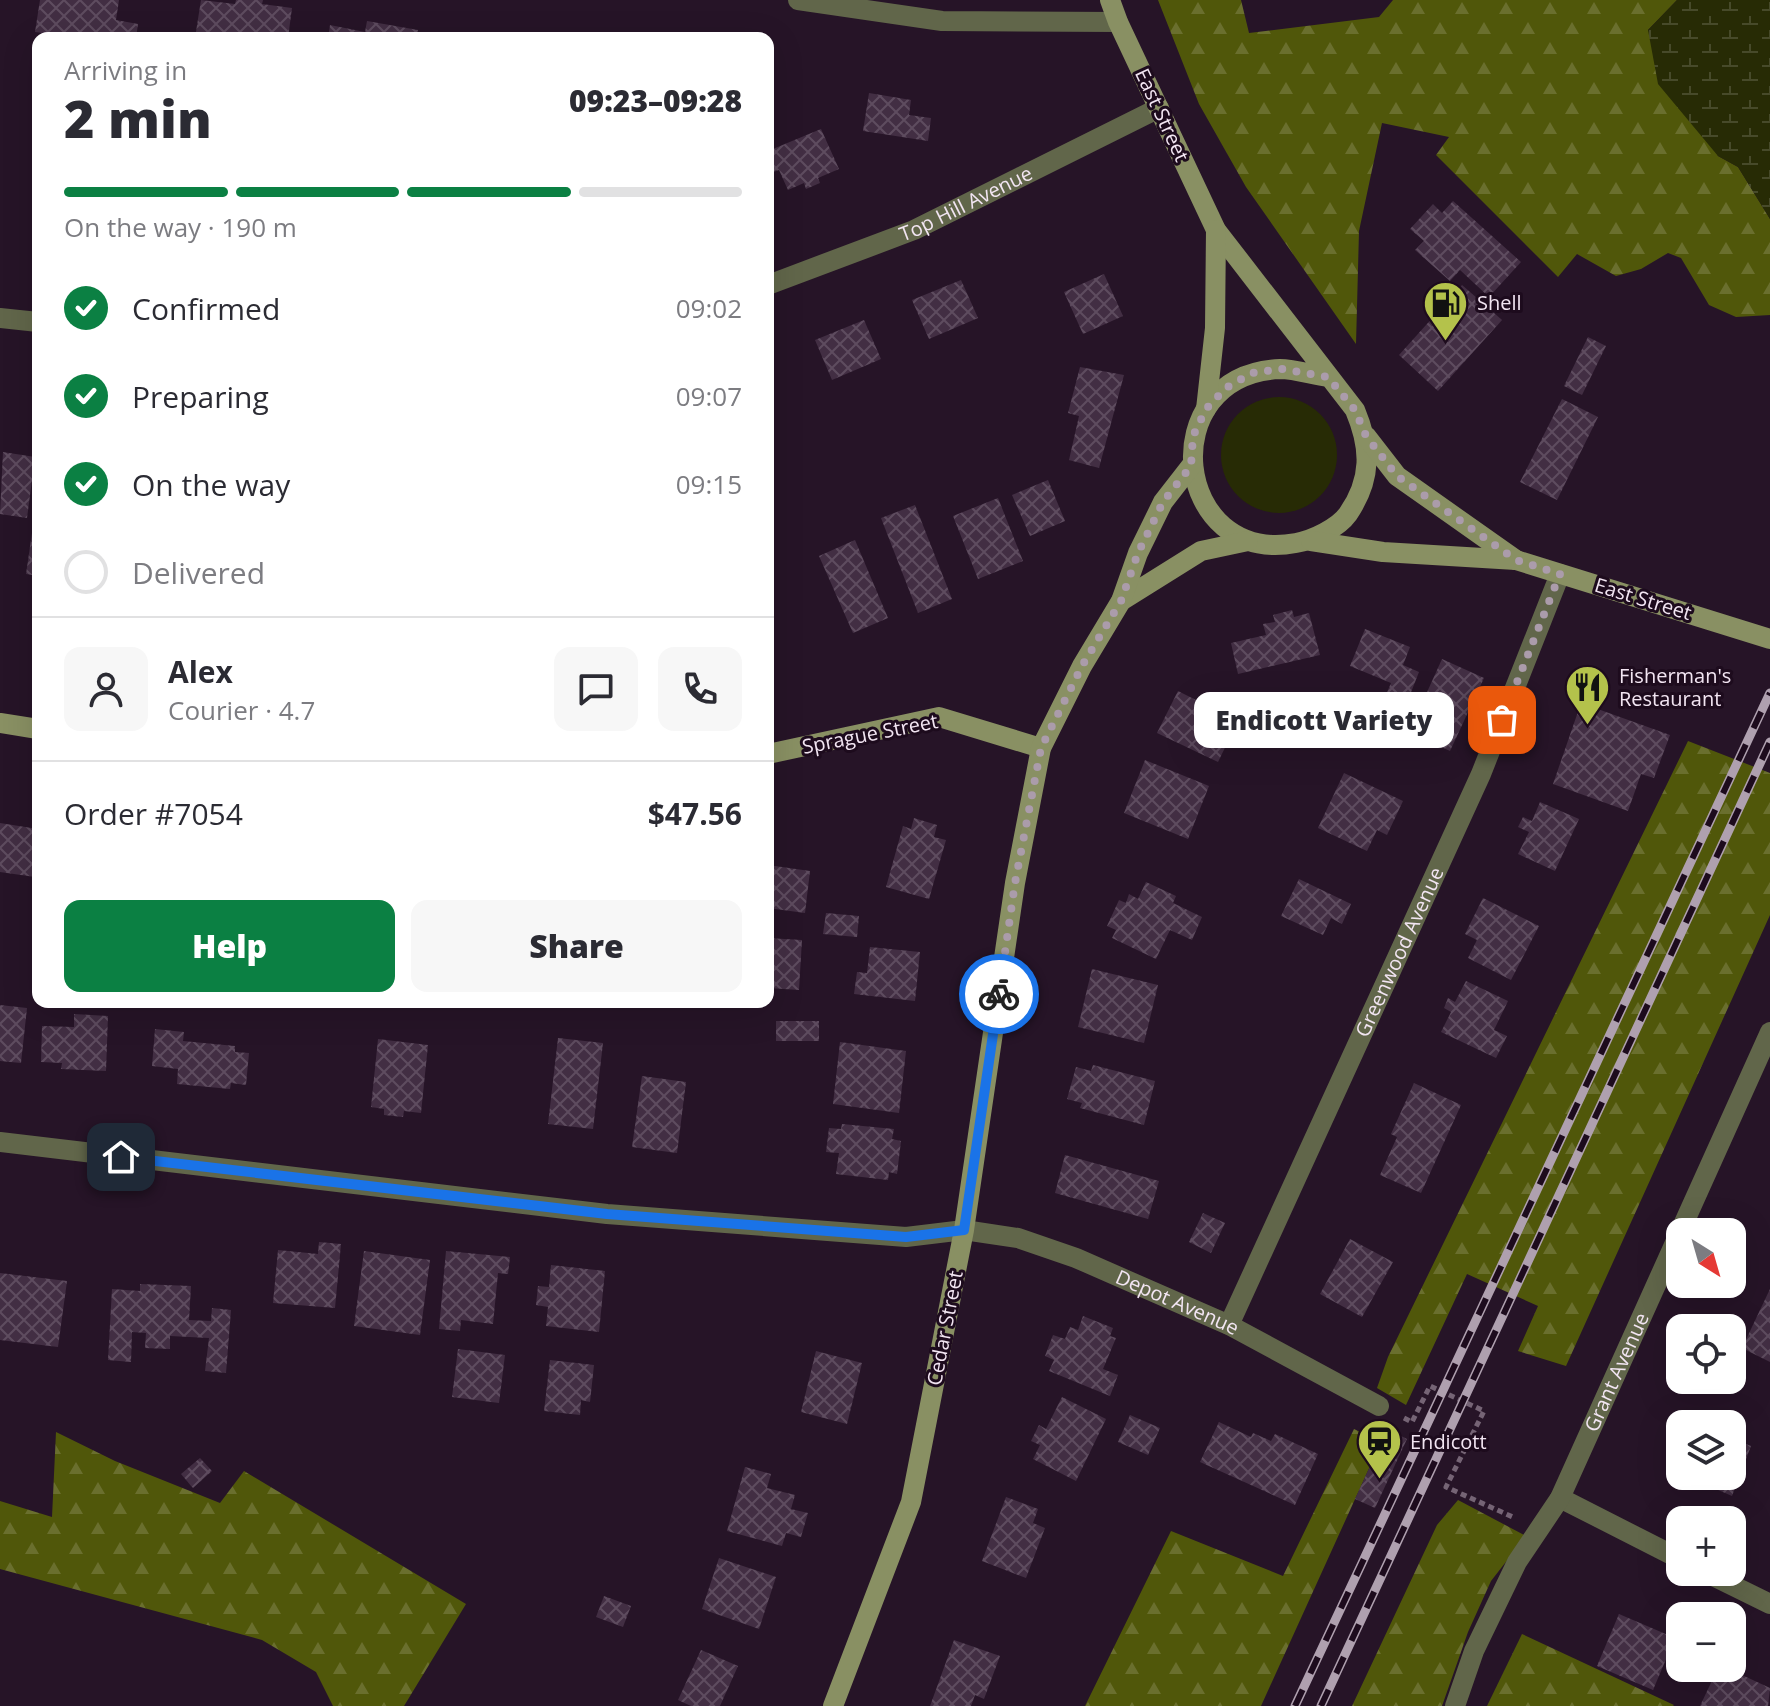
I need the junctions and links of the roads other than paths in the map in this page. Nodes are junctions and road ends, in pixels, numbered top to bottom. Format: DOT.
graph roads {
  1 [pos="798,0"];
  2 [pos="1110,0"];
  3 [pos="1118,22"];
  4 [pos="1159,108"];
  5 [pos="1216,230"];
  6 [pos="774,283"];
  7 [pos="0,318"];
  8 [pos="32,321"];
  9 [pos="1328,377"];
  10 [pos="1206,409"];
  11 [pos="1366,436"];
  12 [pos="1191,466"];
  13 [pos="1248,541"];
  14 [pos="1311,541"];
  15 [pos="1516,560"];
  16 [pos="1560,574"];
  17 [pos="1121,601"];
  18 [pos="1770,639"];
  19 [pos="0,723"];
  20 [pos="32,728"];
  21 [pos="1041,748"];
  22 [pos="774,753"];
  23 [pos="1770,1032"];
  24 [pos="0,1142"];
  25 [pos="964,1230"];
  26 [pos="1229,1325"];
  27 [pos="1387,1409"];
  28 [pos="1560,1498"];
  29 [pos="1666,1552"];
  30 [pos="1733,1586"];
  31 [pos="1770,1604"];
  32 [pos="833,1706"];
  33 [pos="1455,1706"];
  1 -- 3 [label="street"];
  2 -- 3 [label="main road, East Street"];
  3 -- 4 [label="main road, East Street"];
  4 -- 5 [label="main road, East Street"];
  4 -- 6 [label="street, Top Hill Avenue"];
  5 -- 9 [label="main road, East Street"];
  5 -- 10 [label="main road, East Street"];
  7 -- 8 [label="street"];
  9 -- 10 [label="main road"];
  9 -- 11 [label="main road"];
  10 -- 12 [label="main road"];
  11 -- 14 [label="main road"];
  11 -- 15 [label="main road, East Street"];
  12 -- 13 [label="main road"];
  12 -- 17 [label="main road"];
  13 -- 14 [label="main road"];
  13 -- 17 [label="main road"];
  14 -- 15 [label="main road, East Street"];
  15 -- 16 [label="main road, East Street"];
  16 -- 18 [label="main road, East Street"];
  16 -- 26 [label="street, Greenwood Avenue"];
  17 -- 21 [label="main road"];
  19 -- 20 [label="main road"];
  21 -- 22 [label="main road, Sprague Street"];
  21 -- 25 [label="main road, Cedar Street"];
  23 -- 28 [label="street, Grant Avenue"];
  24 -- 25 [label="street, Depot Avenue"];
  25 -- 26 [label="street, Depot Avenue"];
  25 -- 32 [label="main road, Cedar Street"];
  26 -- 27 [label="street, Depot Avenue"];
  28 -- 29 [label="street"];
  28 -- 33 [label="street, Grant Avenue"];
  30 -- 31 [label="street"];
}
